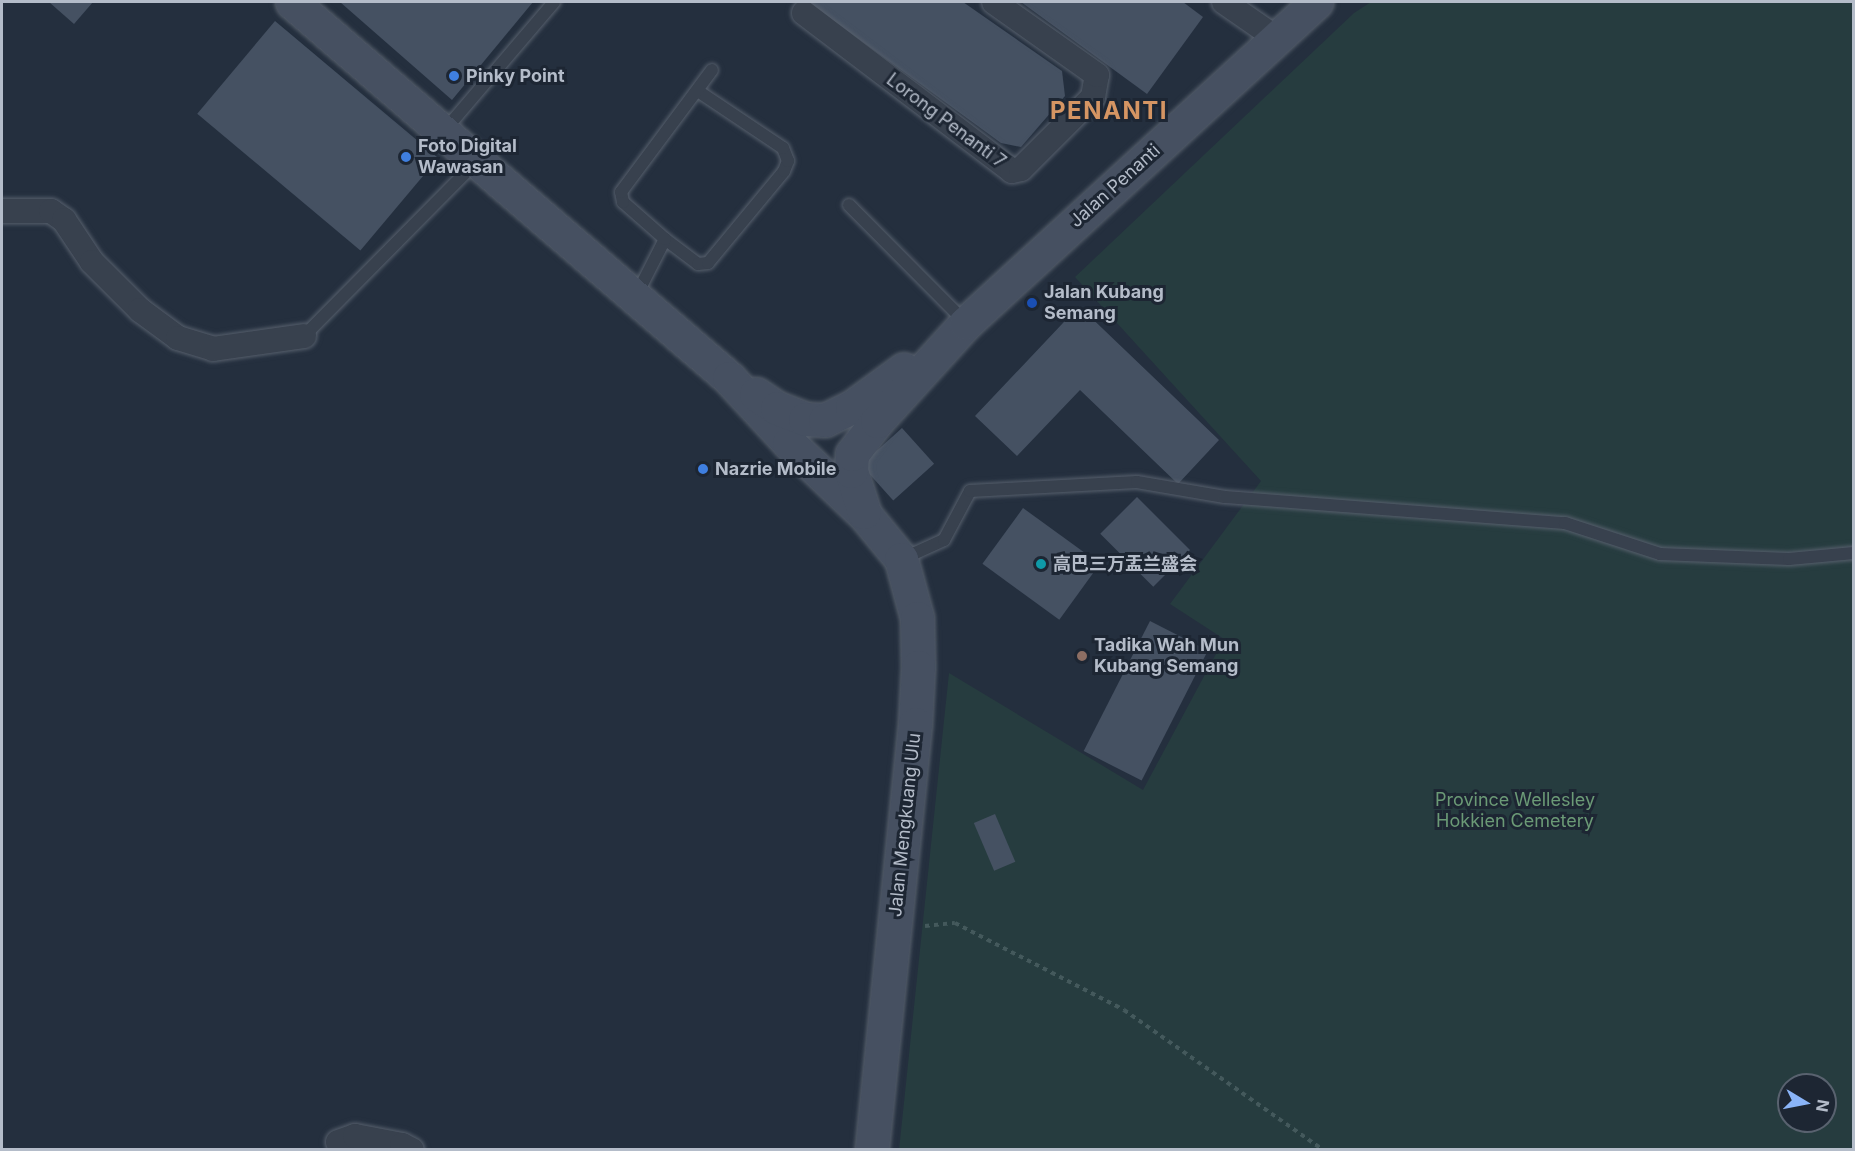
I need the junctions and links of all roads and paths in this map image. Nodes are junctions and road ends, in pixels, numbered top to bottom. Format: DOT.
graph roads {
  1 [pos="292,2"];
  2 [pos="554,2"];
  3 [pos="994,2"];
  4 [pos="1224,2"];
  5 [pos="1316,2"];
  6 [pos="804,13"];
  7 [pos="1276,38"];
  8 [pos="712,70"];
  9 [pos="698,91"];
  10 [pos="444,132"];
  11 [pos="477,161"];
  12 [pos="849,205"];
  13 [pos="2,211"];
  14 [pos="665,239"];
  15 [pos="635,297"];
  16 [pos="966,323"];
  17 [pos="304,336"];
  18 [pos="729,378"];
  19 [pos="865,515"];
  20 [pos="1854,553"];
  21 [pos="901,559"];
  22 [pos="894,929"];
  23 [pos="338,1142"];
  24 [pos="412,1149"];
  25 [pos="872,1149"];
  26 [pos="1323,1149"];
  1 -- 10 [label="main road"];
  2 -- 10 [label="lane"];
  3 -- 6 [label="street, Lorong Penanti 7"];
  4 -- 7 [label="street"];
  5 -- 7 [label="main road, Jalan Penanti"];
  7 -- 16 [label="main road, Jalan Penanti"];
  8 -- 9 [label="lane"];
  9 -- 14 [label="lane"];
  9 -- 14 [label="lane"];
  10 -- 11 [label="main road"];
  11 -- 15 [label="main road"];
  11 -- 17 [label="lane"];
  12 -- 16 [label="lane"];
  13 -- 17 [label="street"];
  14 -- 15 [label="lane"];
  15 -- 18 [label="main road"];
  16 -- 18 [label="main road, Jalan Penanti"];
  16 -- 19 [label="main road, Jalan Penanti"];
  18 -- 19 [label="main road"];
  19 -- 21 [label="main road, Jalan Mengkuang Ulu"];
  20 -- 21 [label="lane"];
  21 -- 22 [label="main road, Jalan Mengkuang Ulu"];
  22 -- 25 [label="main road, Jalan Mengkuang Ulu"];
  22 -- 26 [label="path"];
  23 -- 24 [label="street"];
}
